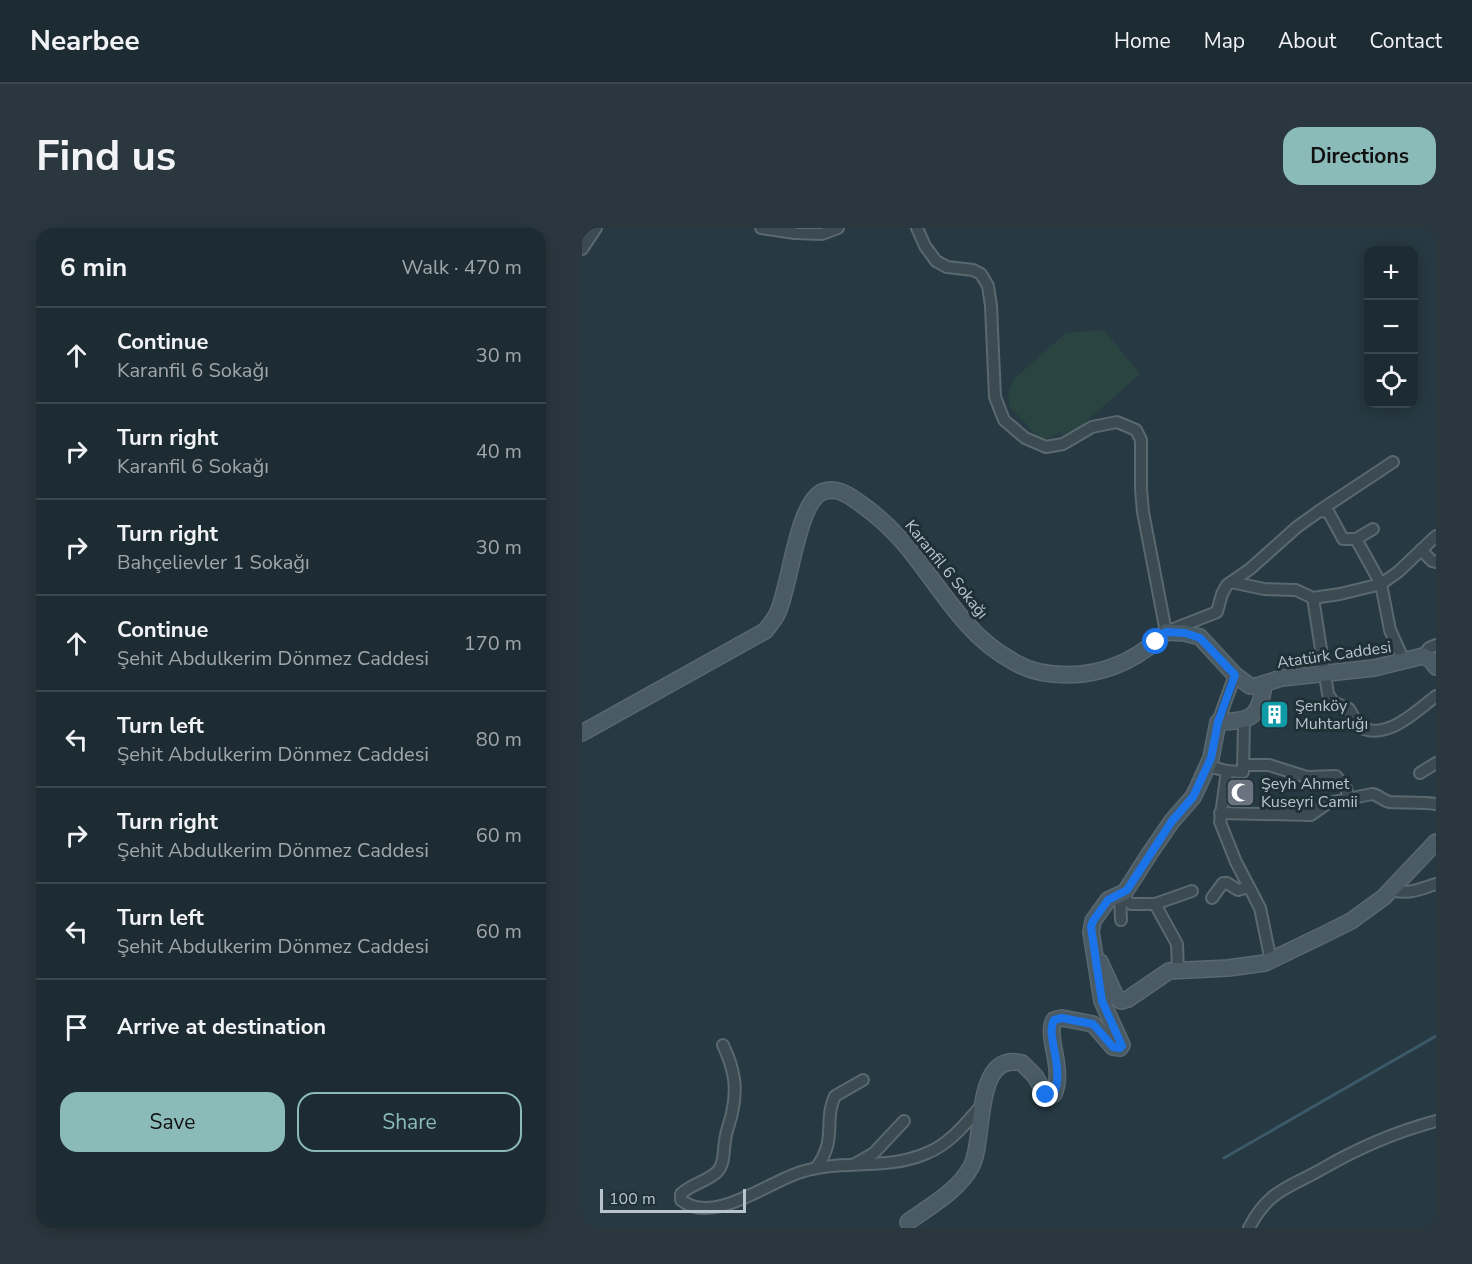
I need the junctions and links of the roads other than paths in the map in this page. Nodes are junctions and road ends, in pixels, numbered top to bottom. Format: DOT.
graph roads {
  1 [pos="596,228"];
  2 [pos="761,228"];
  3 [pos="838,228"];
  4 [pos="916,228"];
  5 [pos="582,249"];
  6 [pos="1394,462"];
  7 [pos="1318,512"];
  8 [pos="1373,529"];
  9 [pos="1436,536"];
  10 [pos="1356,539"];
  11 [pos="1421,550"];
  12 [pos="1436,562"];
  13 [pos="1232,582"];
  14 [pos="1381,584"];
  15 [pos="1313,598"];
  16 [pos="1166,632"];
  17 [pos="1436,645"];
  18 [pos="1423,656"];
  19 [pos="1404,661"];
  20 [pos="1436,667"];
  21 [pos="1325,674"];
  22 [pos="1235,675"];
  23 [pos="1264,685"];
  24 [pos="1436,696"];
  25 [pos="1244,721"];
  26 [pos="1218,722"];
  27 [pos="582,733"];
  28 [pos="1436,763"];
  29 [pos="1244,765"];
  30 [pos="1208,766"];
  31 [pos="1227,771"];
  32 [pos="1420,773"];
  33 [pos="1349,799"];
  34 [pos="1436,804"];
  35 [pos="1220,813"];
  36 [pos="1436,843"];
  37 [pos="1436,884"];
  38 [pos="1248,887"];
  39 [pos="1392,890"];
  40 [pos="1192,891"];
  41 [pos="1120,895"];
  42 [pos="1212,898"];
  43 [pos="1155,904"];
  44 [pos="1121,920"];
  45 [pos="1093,948"];
  46 [pos="1271,961"];
  47 [pos="1178,970"];
  48 [pos="723,1045"];
  49 [pos="863,1080"];
  50 [pos="982,1105"];
  51 [pos="904,1121"];
  52 [pos="1436,1121"];
  53 [pos="851,1166"];
  54 [pos="816,1168"];
  55 [pos="904,1226"];
  56 [pos="1249,1228"];
  1 -- 5 [label="street"];
  2 -- 3 [label="street"];
  4 -- 16 [label="street"];
  6 -- 7 [label="street"];
  7 -- 10 [label="street"];
  7 -- 13 [label="street"];
  8 -- 10 [label="street"];
  9 -- 11 [label="street"];
  10 -- 14 [label="street"];
  11 -- 12 [label="street"];
  11 -- 14 [label="street"];
  13 -- 15 [label="street"];
  13 -- 16 [label="street"];
  14 -- 15 [label="street"];
  14 -- 19 [label="street"];
  15 -- 21 [label="street"];
  16 -- 22 [label="street"];
  16 -- 27 [label="street, Karanfil 6 Sokağı"];
  17 -- 18 [label="street"];
  18 -- 19 [label="street, Atatürk Caddesi"];
  18 -- 20 [label="street"];
  19 -- 21 [label="street, Atatürk Caddesi"];
  21 -- 23 [label="street, Atatürk Caddesi"];
  21 -- 24 [label="street"];
  22 -- 23 [label="street, Atatürk Caddesi"];
  22 -- 26 [label="street"];
  23 -- 25 [label="street"];
  25 -- 26 [label="street"];
  25 -- 29 [label="street"];
  26 -- 30 [label="street"];
  28 -- 32 [label="street"];
  29 -- 31 [label="street"];
  29 -- 33 [label="street"];
  30 -- 31 [label="street"];
  30 -- 41 [label="street"];
  31 -- 35 [label="street"];
  33 -- 34 [label="street"];
  33 -- 35 [label="street"];
  35 -- 38 [label="street"];
  36 -- 39 [label="street"];
  37 -- 39 [label="street"];
  38 -- 42 [label="street"];
  38 -- 46 [label="street"];
  39 -- 46 [label="street"];
  40 -- 43 [label="street"];
  41 -- 43 [label="street"];
  41 -- 44 [label="street"];
  41 -- 45 [label="street"];
  43 -- 47 [label="street"];
  45 -- 47 [label="street"];
  45 -- 50 [label="street"];
  46 -- 47 [label="street"];
  48 -- 54 [label="street"];
  49 -- 54 [label="street"];
  50 -- 53 [label="street"];
  50 -- 55 [label="street"];
  51 -- 53 [label="street"];
  52 -- 56 [label="street"];
  53 -- 54 [label="street"];
}
